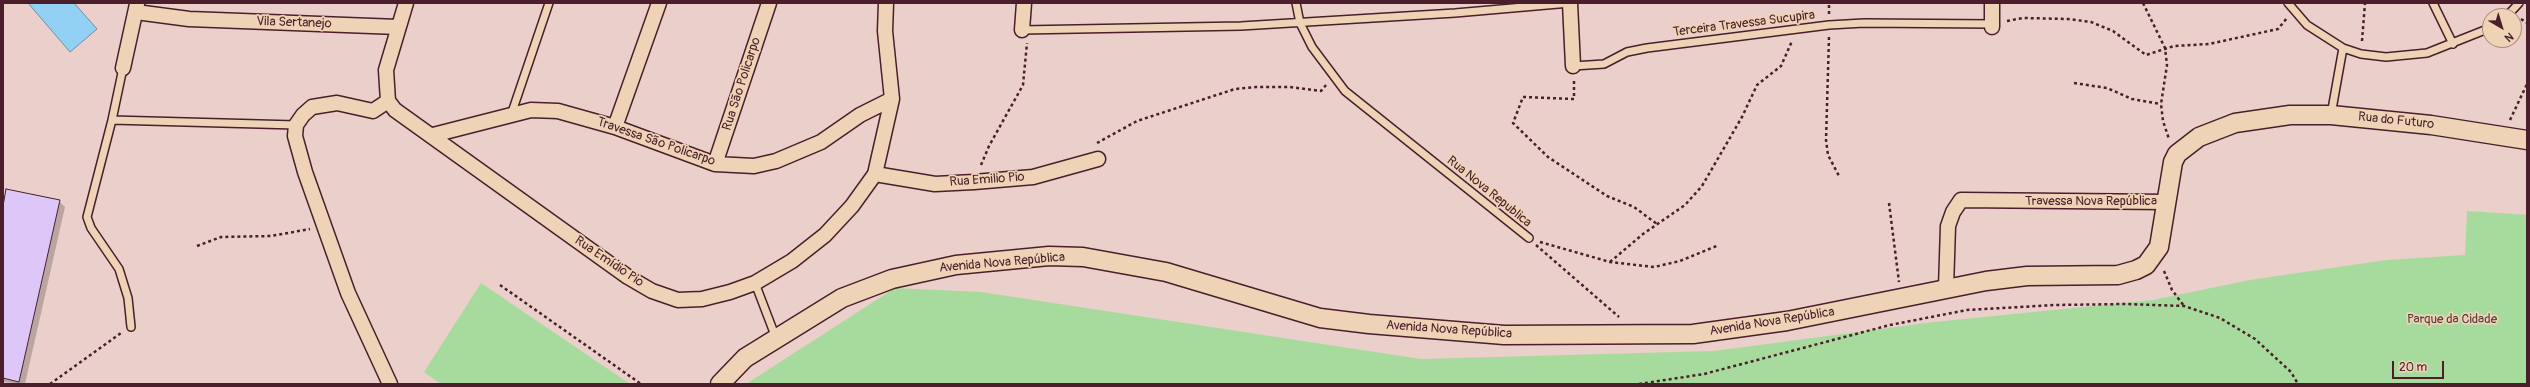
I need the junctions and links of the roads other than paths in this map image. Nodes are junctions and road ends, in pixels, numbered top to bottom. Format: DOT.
graph roads {
  1 [pos="406,3"];
  2 [pos="549,3"];
  3 [pos="659,3"];
  4 [pos="769,3"];
  5 [pos="886,3"];
  6 [pos="1024,3"];
  7 [pos="1296,3"];
  8 [pos="1570,3"];
  9 [pos="1992,3"];
  10 [pos="2288,3"];
  11 [pos="2433,3"];
  12 [pos="137,8"];
  13 [pos="1300,23"];
  14 [pos="1992,26"];
  15 [pos="398,27"];
  16 [pos="1025,30"];
  17 [pos="2482,31"];
  18 [pos="2453,44"];
  19 [pos="2343,48"];
  20 [pos="1574,66"];
  21 [pos="123,68"];
  22 [pos="892,99"];
  23 [pos="388,101"];
  24 [pos="511,115"];
  25 [pos="2331,115"];
  26 [pos="112,120"];
  27 [pos="296,125"];
  28 [pos="615,127"];
  29 [pos="433,135"];
  30 [pos="2527,140"];
  31 [pos="2177,154"];
  32 [pos="1098,159"];
  33 [pos="715,164"];
  34 [pos="875,174"];
  35 [pos="2167,202"];
  36 [pos="1528,238"];
  37 [pos="755,283"];
  38 [pos="1946,288"];
  39 [pos="131,327"];
  40 [pos="776,338"];
  41 [pos="390,384"];
  42 [pos="720,384"];
  1 -- 15 [label="street"];
  2 -- 24 [label="lane"];
  3 -- 28 [label="street"];
  4 -- 33 [label="street, Rua São Policarpo"];
  5 -- 22 [label="street"];
  6 -- 16 [label="street"];
  7 -- 13 [label="lane, Rua Nova Republica"];
  8 -- 13 [label="lane"];
  8 -- 20 [label="street"];
  9 -- 14 [label="street"];
  10 -- 19 [label="lane"];
  11 -- 18 [label="lane"];
  12 -- 15 [label="street, Vila Sertanejo"];
  12 -- 21 [label="street"];
  13 -- 16 [label="lane"];
  13 -- 36 [label="lane, Rua Nova Republica"];
  14 -- 20 [label="lane, Terceira Travessa Sucupira"];
  15 -- 23 [label="street"];
  17 -- 18 [label="lane"];
  18 -- 19 [label="lane"];
  19 -- 25 [label="lane"];
  21 -- 26 [label="lane"];
  22 -- 33 [label="street, Travessa São Policarpo"];
  22 -- 34 [label="street"];
  23 -- 27 [label="street"];
  23 -- 29 [label="street, Rua Emídio Pio"];
  24 -- 28 [label="street, Travessa São Policarpo"];
  24 -- 29 [label="street, Travessa São Policarpo"];
  25 -- 30 [label="street, Rua do Futuro"];
  25 -- 31 [label="street, Rua do Futuro"];
  26 -- 27 [label="lane"];
  26 -- 39 [label="lane"];
  27 -- 41 [label="street"];
  28 -- 33 [label="street, Travessa São Policarpo"];
  29 -- 37 [label="street, Rua Emídio Pio"];
  31 -- 35 [label="street, Travessa Nova República"];
  32 -- 34 [label="street, Rua Emilio Pio"];
  34 -- 37 [label="street, Rua Emídio Pio"];
  35 -- 38 [label="street, Avenida Nova República"];
  35 -- 38 [label="street, Travessa Nova República"];
  37 -- 40 [label="lane"];
  38 -- 40 [label="street, Avenida Nova República"];
  40 -- 42 [label="street, Avenida Nova República"];
}
